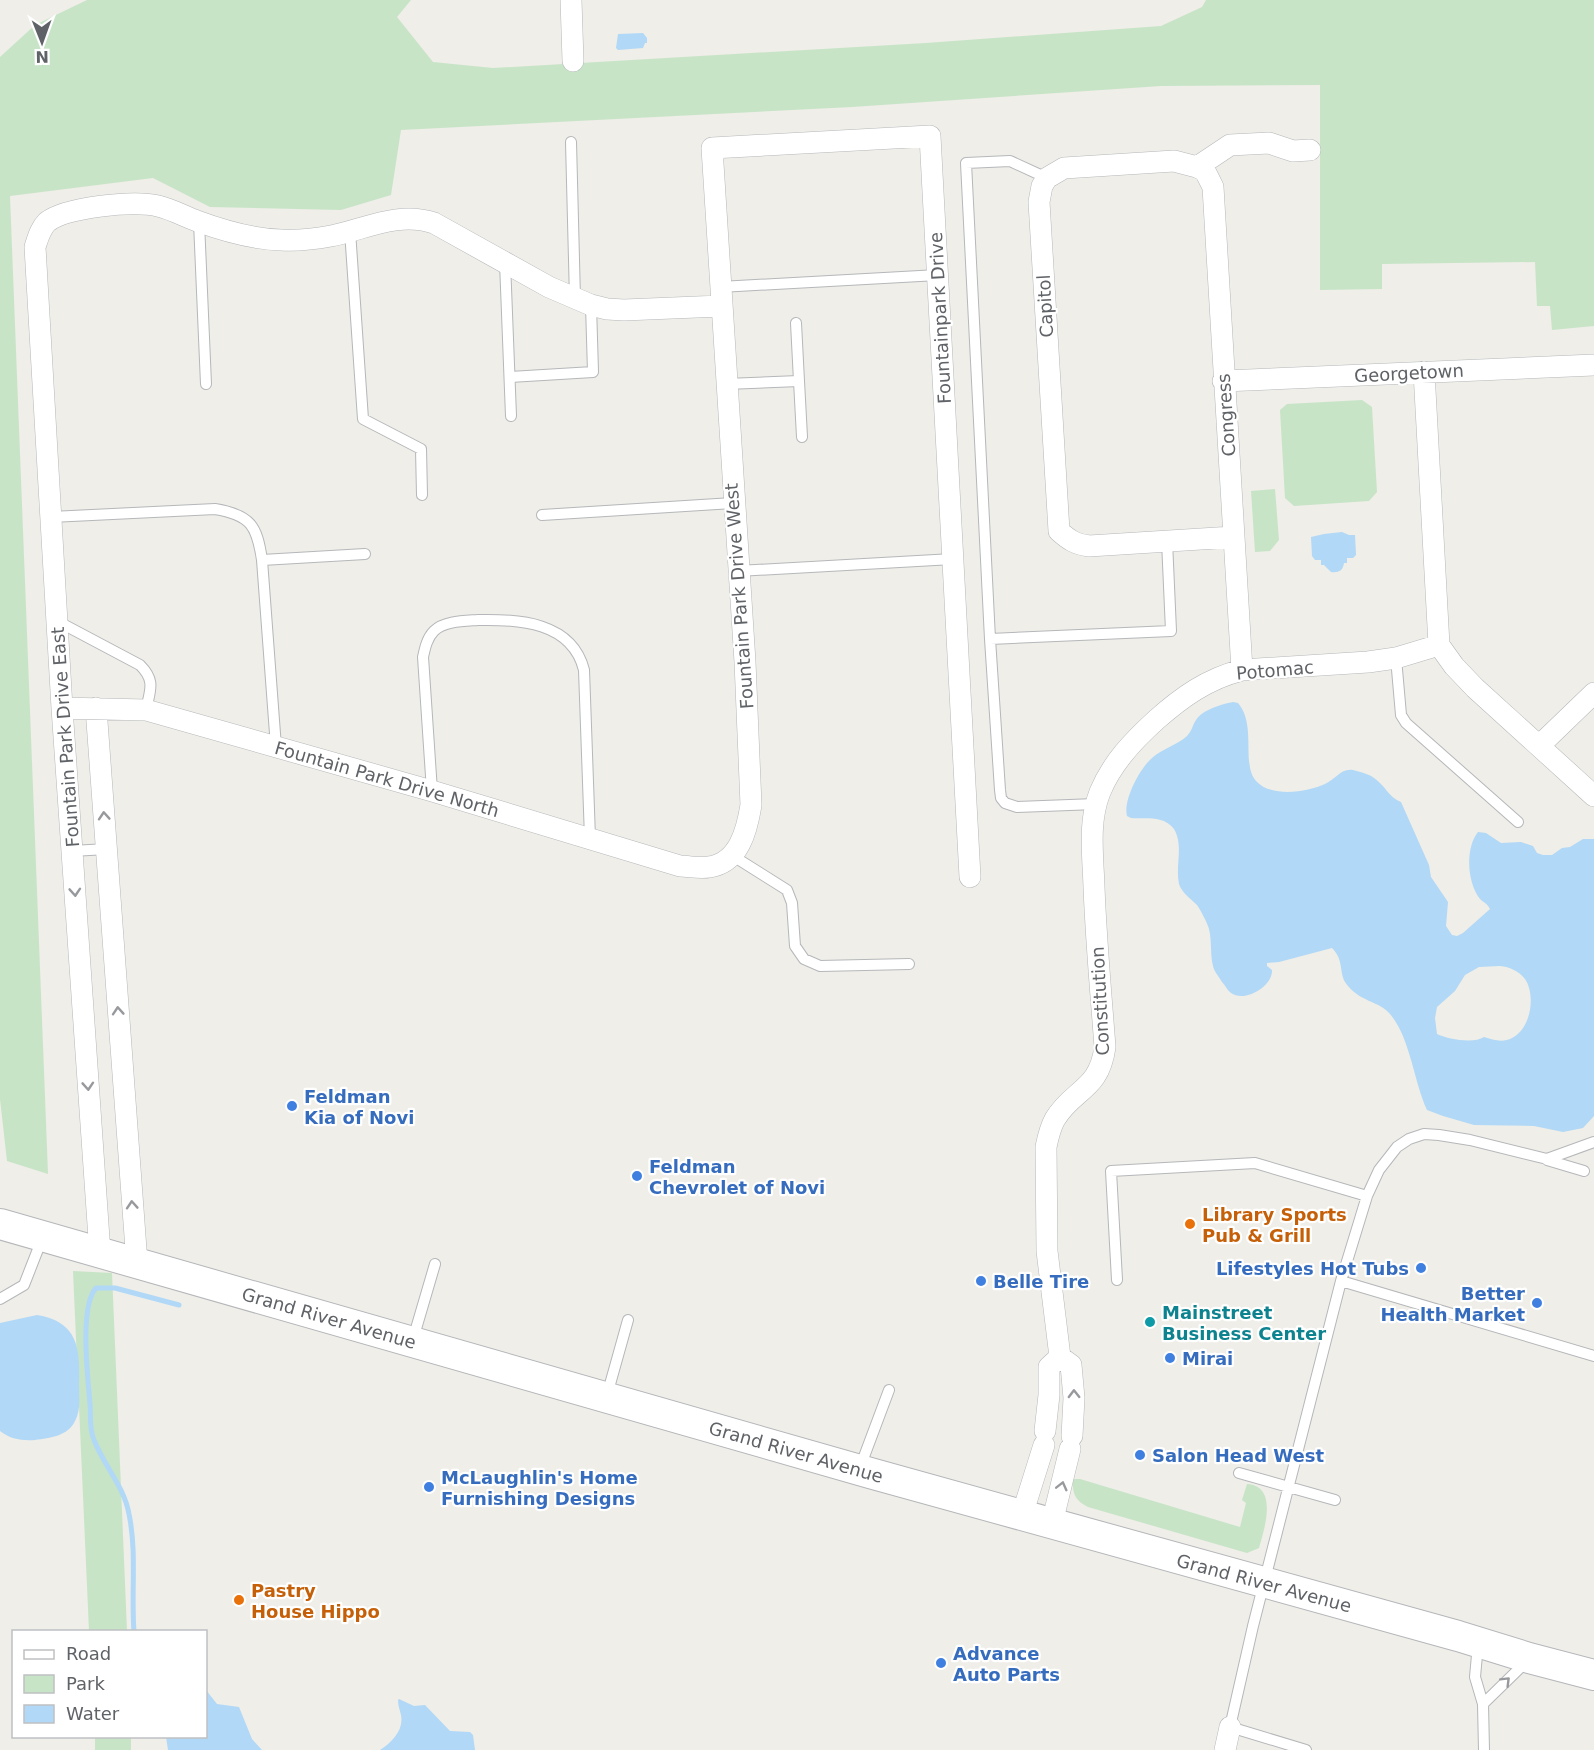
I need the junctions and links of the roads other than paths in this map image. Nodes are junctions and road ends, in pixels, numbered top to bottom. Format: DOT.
graph roads {
  1 [pos="571,0"];
  2 [pos="573,61"];
  3 [pos="571,142"];
  4 [pos="1310,150"];
  5 [pos="1197,167"];
  6 [pos="1047,178"];
  7 [pos="199,222"];
  8 [pos="350,231"];
  9 [pos="505,262"];
  10 [pos="938,275"];
  11 [pos="720,297"];
  12 [pos="583,302"];
  13 [pos="796,323"];
  14 [pos="1594,364"];
  15 [pos="1425,372"];
  16 [pos="510,377"];
  17 [pos="799,381"];
  18 [pos="1223,381"];
  19 [pos="206,384"];
  20 [pos="725,384"];
  21 [pos="511,416"];
  22 [pos="802,437"];
  23 [pos="422,495"];
  24 [pos="733,503"];
  25 [pos="542,515"];
  26 [pos="51,517"];
  27 [pos="1233,537"];
  28 [pos="1167,541"];
  29 [pos="365,554"];
  30 [pos="953,559"];
  31 [pos="262,560"];
  32 [pos="738,570"];
  33 [pos="57,620"];
  34 [pos="990,639"];
  35 [pos="1439,645"];
  36 [pos="1396,658"];
  37 [pos="1242,670"];
  38 [pos="1594,693"];
  39 [pos="62,708"];
  40 [pos="96,708"];
  41 [pos="146,710"];
  42 [pos="1539,746"];
  43 [pos="276,747"];
  44 [pos="432,791"];
  45 [pos="1594,796"];
  46 [pos="1096,804"];
  47 [pos="1518,822"];
  48 [pos="590,838"];
  49 [pos="106,849"];
  50 [pos="72,851"];
  51 [pos="733,856"];
  52 [pos="970,877"];
  53 [pos="909,964"];
  54 [pos="1594,1142"];
  55 [pos="1547,1160"];
  56 [pos="1584,1171"];
  57 [pos="1367,1196"];
  58 [pos="0,1224"];
  59 [pos="43,1236"];
  60 [pos="100,1253"];
  61 [pos="137,1263"];
  62 [pos="435,1264"];
  63 [pos="1117,1280"];
  64 [pos="1341,1281"];
  65 [pos="0,1299"];
  66 [pos="628,1320"];
  67 [pos="412,1342"];
  68 [pos="1594,1356"];
  69 [pos="1060,1357"];
  70 [pos="889,1390"];
  71 [pos="606,1398"];
  72 [pos="859,1470"];
  73 [pos="1239,1473"];
  74 [pos="1289,1487"];
  75 [pos="1335,1500"];
  76 [pos="1023,1515"];
  77 [pos="1052,1523"];
  78 [pos="1264,1583"];
  79 [pos="1478,1642"];
  80 [pos="1529,1658"];
  81 [pos="1594,1675"];
  82 [pos="1483,1704"];
  83 [pos="1230,1727"];
  84 [pos="1225,1750"];
  85 [pos="1306,1750"];
  86 [pos="1484,1750"];
  1 -- 2 [label="street"];
  3 -- 12 [label="lane"];
  4 -- 5 [label="street"];
  5 -- 6 [label="street"];
  5 -- 18 [label="street, Congress"];
  6 -- 28 [label="street, Capitol"];
  6 -- 34 [label="lane"];
  7 -- 8 [label="street"];
  7 -- 19 [label="lane"];
  7 -- 26 [label="street, Fountain Park Drive East"];
  8 -- 9 [label="street"];
  8 -- 23 [label="lane"];
  9 -- 12 [label="street"];
  9 -- 16 [label="lane"];
  10 -- 11 [label="lane"];
  10 -- 11 [label="street, Fountainpark Drive"];
  10 -- 30 [label="street, Fountainpark Drive"];
  11 -- 12 [label="street"];
  11 -- 20 [label="street, Fountain Park Drive West"];
  12 -- 16 [label="lane"];
  13 -- 17 [label="lane"];
  14 -- 15 [label="street, Georgetown"];
  15 -- 18 [label="street, Georgetown"];
  15 -- 35 [label="street"];
  16 -- 21 [label="lane"];
  17 -- 20 [label="lane"];
  17 -- 22 [label="lane"];
  18 -- 27 [label="street, Congress"];
  20 -- 24 [label="street, Fountain Park Drive West"];
  24 -- 25 [label="lane"];
  24 -- 32 [label="street, Fountain Park Drive West"];
  26 -- 31 [label="lane"];
  26 -- 33 [label="street, Fountain Park Drive East"];
  27 -- 28 [label="street, Capitol"];
  27 -- 37 [label="street, Congress"];
  28 -- 34 [label="lane"];
  29 -- 31 [label="lane"];
  30 -- 32 [label="lane"];
  30 -- 52 [label="street, Fountainpark Drive"];
  31 -- 43 [label="lane"];
  32 -- 51 [label="street, Fountain Park Drive West"];
  33 -- 39 [label="street, Fountain Park Drive East"];
  33 -- 41 [label="lane"];
  34 -- 46 [label="lane"];
  35 -- 36 [label="street, Potomac"];
  35 -- 42 [label="street"];
  36 -- 37 [label="street, Potomac"];
  36 -- 47 [label="lane"];
  37 -- 46 [label="street, Potomac"];
  38 -- 42 [label="street"];
  39 -- 40 [label="street, Fountain Park Drive North"];
  39 -- 50 [label="street, Fountain Park Drive East"];
  40 -- 41 [label="street, Fountain Park Drive North"];
  49 -- 40 [label="street, Fountain Park Drive East, one-way"];
  41 -- 43 [label="street, Fountain Park Drive North"];
  42 -- 45 [label="street"];
  43 -- 44 [label="street, Fountain Park Drive North"];
  44 -- 48 [label="street, Fountain Park Drive North"];
  44 -- 48 [label="lane"];
  46 -- 69 [label="street, Constitution"];
  48 -- 51 [label="street, Fountain Park Drive North"];
  49 -- 50 [label="lane"];
  61 -- 49 [label="street, Fountain Park Drive East, one-way"];
  50 -- 60 [label="street, Fountain Park Drive East, one-way"];
  51 -- 53 [label="lane"];
  54 -- 55 [label="lane"];
  55 -- 56 [label="lane"];
  55 -- 57 [label="lane"];
  57 -- 63 [label="lane"];
  57 -- 64 [label="lane"];
  58 -- 59 [label="main road, Grand River Avenue"];
  59 -- 60 [label="main road, Grand River Avenue"];
  59 -- 65 [label="lane"];
  60 -- 61 [label="main road, Grand River Avenue"];
  61 -- 67 [label="main road, Grand River Avenue"];
  62 -- 67 [label="lane"];
  64 -- 68 [label="lane"];
  64 -- 74 [label="lane"];
  66 -- 71 [label="lane"];
  67 -- 71 [label="main road, Grand River Avenue"];
  69 -- 76 [label="street"];
  77 -- 69 [label="street, Constitution, one-way"];
  70 -- 72 [label="lane"];
  71 -- 72 [label="main road, Grand River Avenue"];
  72 -- 76 [label="main road, Grand River Avenue"];
  73 -- 74 [label="lane"];
  74 -- 75 [label="lane"];
  74 -- 78 [label="lane"];
  76 -- 77 [label="main road, Grand River Avenue"];
  77 -- 78 [label="main road, Grand River Avenue"];
  78 -- 79 [label="main road, Grand River Avenue"];
  78 -- 83 [label="lane"];
  79 -- 80 [label="main road, Grand River Avenue"];
  79 -- 82 [label="lane"];
  80 -- 81 [label="main road, Grand River Avenue"];
  82 -- 80 [label="lane, one-way"];
  82 -- 86 [label="lane"];
  83 -- 84 [label="street"];
  83 -- 85 [label="lane"];
}
